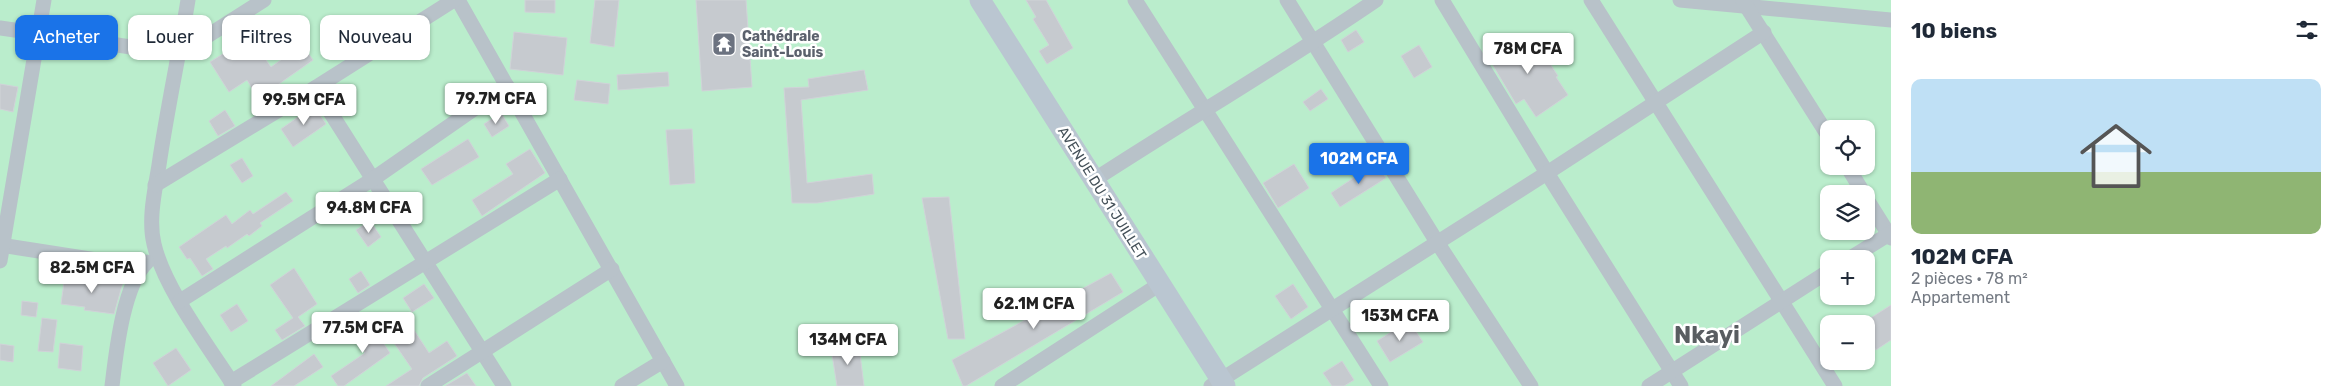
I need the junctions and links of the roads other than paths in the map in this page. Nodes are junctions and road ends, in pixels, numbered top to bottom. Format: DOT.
graph roads {
  1 [pos="44,0"];
  2 [pos="188,0"];
  3 [pos="264,0"];
  4 [pos="454,0"];
  5 [pos="458,0"];
  6 [pos="980,0"];
  7 [pos="1135,0"];
  8 [pos="1287,0"];
  9 [pos="1376,0"];
  10 [pos="1442,0"];
  11 [pos="1591,0"];
  12 [pos="1680,0"];
  13 [pos="1744,3"];
  14 [pos="41,15"];
  15 [pos="186,15"];
  16 [pos="1891,20"];
  17 [pos="0,28"];
  18 [pos="15,30"];
  19 [pos="1764,32"];
  20 [pos="212,33"];
  21 [pos="1313,43"];
  22 [pos="33,60"];
  23 [pos="178,60"];
  24 [pos="507,86"];
  25 [pos="315,88"];
  26 [pos="1654,102"];
  27 [pos="1204,109"];
  28 [pos="1820,122"];
  29 [pos="1547,173"];
  30 [pos="373,179"];
  31 [pos="560,179"];
  32 [pos="1094,180"];
  33 [pos="156,185"];
  34 [pos="1875,212"];
  35 [pos="1890,235"];
  36 [pos="1437,242"];
  37 [pos="1,245"];
  38 [pos="1864,250"];
  39 [pos="156,254"];
  40 [pos="0,261"];
  41 [pos="426,262"];
  42 [pos="142,267"];
  43 [pos="612,269"];
  44 [pos="1820,277"];
  45 [pos="1160,284"];
  46 [pos="1782,300"];
  47 [pos="180,301"];
  48 [pos="1332,308"];
  49 [pos="483,352"];
  50 [pos="663,361"];
  51 [pos="1672,371"];
  52 [pos="233,384"];
  53 [pos="1219,384"];
  54 [pos="112,386"];
  55 [pos="428,386"];
  56 [pos="504,386"];
  57 [pos="622,386"];
  58 [pos="677,386"];
  59 [pos="1002,386"];
  60 [pos="1381,386"];
  61 [pos="1531,386"];
  62 [pos="1649,386"];
  63 [pos="1681,386"];
  64 [pos="1835,386"];
  1 -- 14 [label="street"];
  2 -- 15 [label="street"];
  3 -- 20 [label="street"];
  4 -- 25 [label="street"];
  5 -- 24 [label="street"];
  6 -- 32 [label="street, AVENUE DU 31 JUILLET"];
  7 -- 27 [label="street"];
  8 -- 21 [label="street"];
  9 -- 21 [label="street"];
  10 -- 29 [label="street"];
  11 -- 26 [label="street"];
  12 -- 13 [label="street"];
  13 -- 16 [label="street"];
  13 -- 19 [label="street"];
  17 -- 18 [label="street"];
  19 -- 26 [label="street"];
  19 -- 28 [label="street"];
  21 -- 27 [label="street"];
  21 -- 36 [label="street"];
  22 -- 37 [label="street"];
  23 -- 33 [label="street"];
  24 -- 30 [label="street"];
  24 -- 31 [label="street"];
  25 -- 30 [label="street"];
  25 -- 33 [label="street"];
  26 -- 29 [label="street"];
  26 -- 46 [label="street"];
  27 -- 32 [label="street"];
  27 -- 48 [label="street"];
  29 -- 36 [label="street"];
  29 -- 51 [label="street"];
  30 -- 41 [label="street"];
  30 -- 47 [label="street"];
  31 -- 41 [label="street"];
  31 -- 43 [label="street"];
  32 -- 45 [label="street, AVENUE DU 31 JUILLET"];
  33 -- 39 [label="street"];
  34 -- 35 [label="street"];
  35 -- 38 [label="street"];
  36 -- 48 [label="street"];
  36 -- 61 [label="street"];
  37 -- 40 [label="street"];
  37 -- 42 [label="street"];
  39 -- 42 [label="street"];
  39 -- 47 [label="street"];
  41 -- 49 [label="street"];
  41 -- 52 [label="street"];
  42 -- 54 [label="street"];
  43 -- 49 [label="street"];
  43 -- 50 [label="street"];
  44 -- 46 [label="street"];
  45 -- 53 [label="street, AVENUE DU 31 JUILLET"];
  45 -- 59 [label="street"];
  46 -- 51 [label="street"];
  46 -- 64 [label="street"];
  47 -- 52 [label="street"];
  48 -- 53 [label="street"];
  48 -- 60 [label="street"];
  49 -- 55 [label="street"];
  49 -- 56 [label="street"];
  50 -- 57 [label="street"];
  50 -- 58 [label="street"];
  51 -- 62 [label="street"];
  51 -- 63 [label="street"];
}
